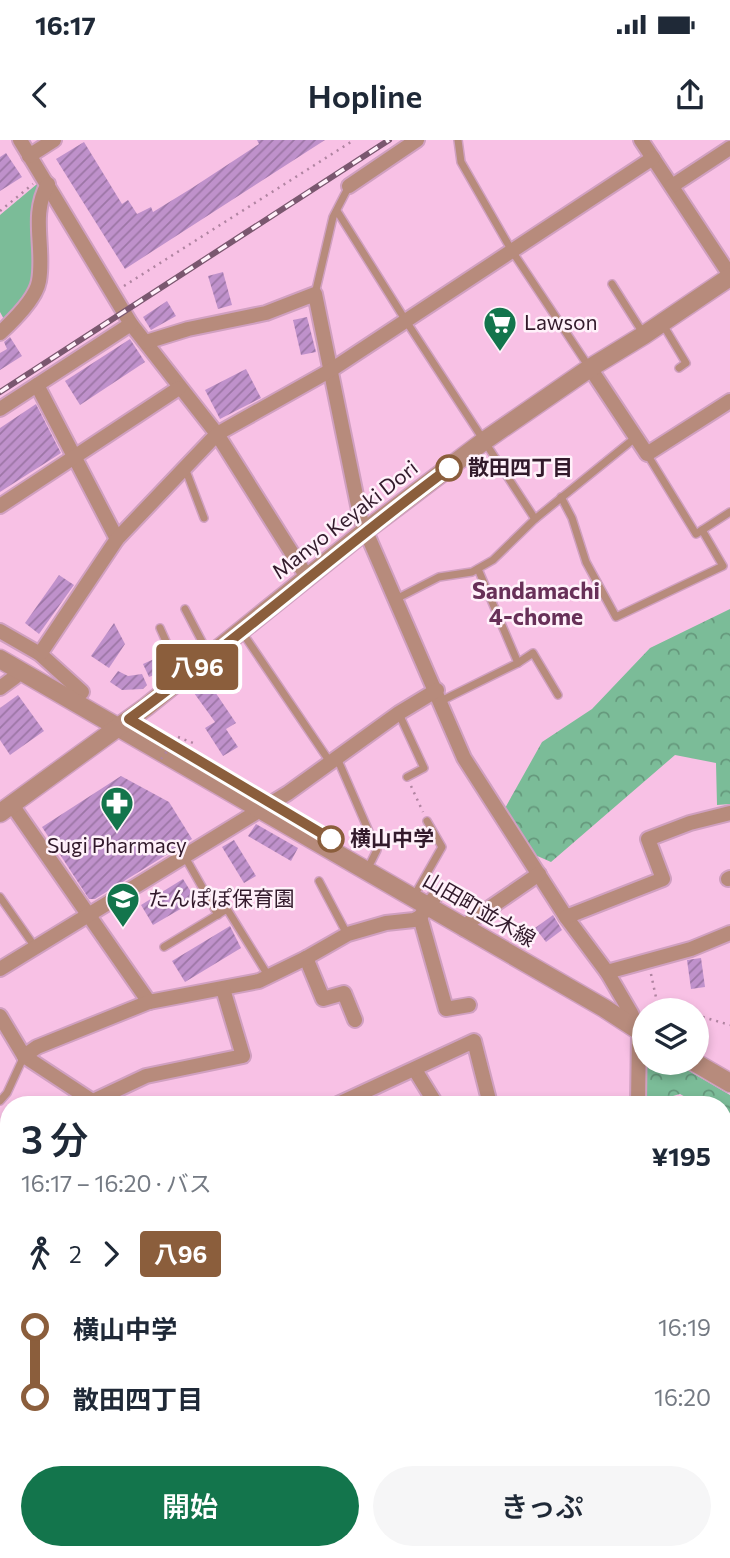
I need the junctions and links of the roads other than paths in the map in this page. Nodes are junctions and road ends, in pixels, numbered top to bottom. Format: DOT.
graph roads {
  1 [pos="20,140"];
  2 [pos="54,140"];
  3 [pos="417,140"];
  4 [pos="458,140"];
  5 [pos="641,140"];
  6 [pos="730,148"];
  7 [pos="29,156"];
  8 [pos="653,158"];
  9 [pos="46,181"];
  10 [pos="349,186"];
  11 [pos="673,186"];
  12 [pos="337,211"];
  13 [pos="512,251"];
  14 [pos="730,276"];
  15 [pos="612,284"];
  16 [pos="315,294"];
  17 [pos="405,321"];
  18 [pos="662,323"];
  19 [pos="131,324"];
  20 [pos="0,333"];
  21 [pos="644,335"];
  22 [pos="146,342"];
  23 [pos="590,368"];
  24 [pos="679,368"];
  25 [pos="331,370"];
  26 [pos="37,385"];
  27 [pos="179,388"];
  28 [pos="730,401"];
  29 [pos="0,409"];
  30 [pos="217,434"];
  31 [pos="635,438"];
  32 [pos="484,441"];
  33 [pos="647,454"];
  34 [pos="75,457"];
  35 [pos="185,468"];
  36 [pos="561,497"];
  37 [pos="0,506"];
  38 [pos="730,512"];
  39 [pos="204,518"];
  40 [pos="535,519"];
  41 [pos="702,530"];
  42 [pos="365,531"];
  43 [pos="117,539"];
  44 [pos="478,569"];
  45 [pos="307,577"];
  46 [pos="396,599"];
  47 [pos="185,609"];
  48 [pos="160,628"];
  49 [pos="0,631"];
  50 [pos="242,631"];
  51 [pos="0,645"];
  52 [pos="40,654"];
  53 [pos="211,657"];
  54 [pos="0,659"];
  55 [pos="518,663"];
  56 [pos="0,669"];
  57 [pos="15,677"];
  58 [pos="183,678"];
  59 [pos="0,688"];
  60 [pos="82,692"];
  61 [pos="61,694"];
  62 [pos="558,695"];
  63 [pos="439,696"];
  64 [pos="399,713"];
  65 [pos="124,723"];
  66 [pos="333,760"];
  67 [pos="407,776"];
  68 [pos="265,807"];
  69 [pos="6,809"];
  70 [pos="730,813"];
  71 [pos="428,821"];
  72 [pos="184,856"];
  73 [pos="371,862"];
  74 [pos="538,874"];
  75 [pos="319,881"];
  76 [pos="0,897"];
  77 [pos="425,903"];
  78 [pos="88,915"];
  79 [pos="218,915"];
  80 [pos="566,917"];
  81 [pos="468,925"];
  82 [pos="730,933"];
  83 [pos="348,934"];
  84 [pos="164,947"];
  85 [pos="35,948"];
  86 [pos="306,958"];
  87 [pos="0,970"];
  88 [pos="607,972"];
  89 [pos="269,976"];
  90 [pos="223,989"];
  91 [pos="149,1002"];
  92 [pos="469,1005"];
  93 [pos="632,1013"];
  94 [pos="0,1016"];
  95 [pos="355,1020"];
  96 [pos="632,1021"];
  97 [pos="24,1056"];
  98 [pos="709,1057"];
  99 [pos="730,1069"];
  100 [pos="415,1070"];
  101 [pos="709,1071"];
  102 [pos="638,1075"];
  103 [pos="730,1083"];
  104 [pos="4,1096"];
  105 [pos="84,1096"];
  106 [pos="108,1096"];
  107 [pos="356,1096"];
  108 [pos="431,1096"];
  109 [pos="488,1096"];
  110 [pos="638,1096"];
  1 -- 7 [label="street"];
  2 -- 7 [label="street"];
  3 -- 10 [label="street"];
  4 -- 13 [label="lane"];
  5 -- 8 [label="street"];
  6 -- 11 [label="street"];
  7 -- 9 [label="street"];
  8 -- 11 [label="street"];
  8 -- 13 [label="street"];
  9 -- 19 [label="street"];
  9 -- 20 [label="street"];
  10 -- 12 [label="lane"];
  11 -- 14 [label="street"];
  12 -- 16 [label="lane"];
  12 -- 17 [label="lane"];
  13 -- 17 [label="street"];
  13 -- 23 [label="lane"];
  14 -- 18 [label="street, Manyo Keyaki Dori"];
  15 -- 21 [label="lane"];
  16 -- 22 [label="street"];
  16 -- 25 [label="street"];
  17 -- 25 [label="street"];
  17 -- 32 [label="lane"];
  18 -- 21 [label="street, Manyo Keyaki Dori"];
  18 -- 24 [label="lane"];
  19 -- 22 [label="street"];
  19 -- 26 [label="street"];
  21 -- 23 [label="street, Manyo Keyaki Dori"];
  22 -- 27 [label="street"];
  23 -- 31 [label="street"];
  23 -- 32 [label="street, Manyo Keyaki Dori"];
  25 -- 30 [label="street"];
  25 -- 42 [label="street"];
  26 -- 29 [label="street"];
  26 -- 34 [label="street"];
  27 -- 30 [label="street"];
  27 -- 34 [label="street"];
  28 -- 33 [label="street"];
  30 -- 35 [label="street"];
  30 -- 45 [label="street"];
  31 -- 33 [label="street"];
  31 -- 36 [label="lane"];
  32 -- 40 [label="lane"];
  32 -- 42 [label="street, Manyo Keyaki Dori"];
  33 -- 41 [label="lane"];
  34 -- 37 [label="street"];
  34 -- 43 [label="street"];
  35 -- 39 [label="lane"];
  35 -- 43 [label="street"];
  36 -- 40 [label="lane"];
  36 -- 41 [label="lane"];
  38 -- 41 [label="lane"];
  40 -- 44 [label="lane"];
  42 -- 45 [label="street, Manyo Keyaki Dori"];
  42 -- 46 [label="street"];
  43 -- 52 [label="street"];
  44 -- 46 [label="lane"];
  44 -- 55 [label="lane"];
  45 -- 50 [label="street, Manyo Keyaki Dori"];
  46 -- 63 [label="street"];
  47 -- 53 [label="lane"];
  48 -- 58 [label="lane"];
  49 -- 52 [label="street"];
  50 -- 53 [label="street, Manyo Keyaki Dori"];
  50 -- 66 [label="lane"];
  51 -- 60 [label="street, 山田町並木線"];
  52 -- 60 [label="street"];
  53 -- 58 [label="street, Manyo Keyaki Dori"];
  54 -- 61 [label="street, 山田町並木線"];
  55 -- 62 [label="lane"];
  55 -- 63 [label="lane"];
  56 -- 57 [label="street"];
  57 -- 59 [label="street"];
  57 -- 61 [label="street"];
  58 -- 65 [label="street, Manyo Keyaki Dori"];
  60 -- 65 [label="street, 山田町並木線"];
  61 -- 65 [label="street, 山田町並木線"];
  63 -- 64 [label="street"];
  63 -- 74 [label="street"];
  64 -- 66 [label="street"];
  64 -- 67 [label="lane"];
  65 -- 68 [label="street, 山田町並木線"];
  65 -- 69 [label="street, Manyo Keyaki Dori"];
  66 -- 68 [label="street"];
  66 -- 73 [label="lane"];
  68 -- 72 [label="street"];
  68 -- 73 [label="street, 山田町並木線"];
  68 -- 77 [label="street, 山田町並木線"];
  69 -- 78 [label="street"];
  70 -- 80 [label="street"];
  71 -- 77 [label="lane"];
  72 -- 78 [label="street"];
  72 -- 79 [label="lane"];
  73 -- 77 [label="street, 山田町並木線"];
  74 -- 80 [label="street"];
  74 -- 81 [label="street"];
  75 -- 83 [label="lane"];
  76 -- 85 [label="lane"];
  77 -- 81 [label="street, 山田町並木線"];
  77 -- 83 [label="street"];
  77 -- 92 [label="street"];
  78 -- 85 [label="street"];
  78 -- 91 [label="street"];
  79 -- 84 [label="lane"];
  79 -- 89 [label="lane"];
  80 -- 88 [label="street"];
  81 -- 96 [label="street, 山田町並木線"];
  82 -- 88 [label="street"];
  83 -- 86 [label="street"];
  85 -- 87 [label="street"];
  86 -- 89 [label="street"];
  86 -- 95 [label="street"];
  88 -- 93 [label="street"];
  89 -- 90 [label="street"];
  90 -- 91 [label="street"];
  90 -- 106 [label="street"];
  91 -- 97 [label="street"];
  94 -- 97 [label="street"];
  97 -- 104 [label="lane"];
  97 -- 105 [label="street"];
  98 -- 99 [label="street"];
  100 -- 107 [label="street"];
  100 -- 108 [label="street"];
  100 -- 109 [label="street"];
  101 -- 103 [label="street"];
  102 -- 110 [label="street"];
}
